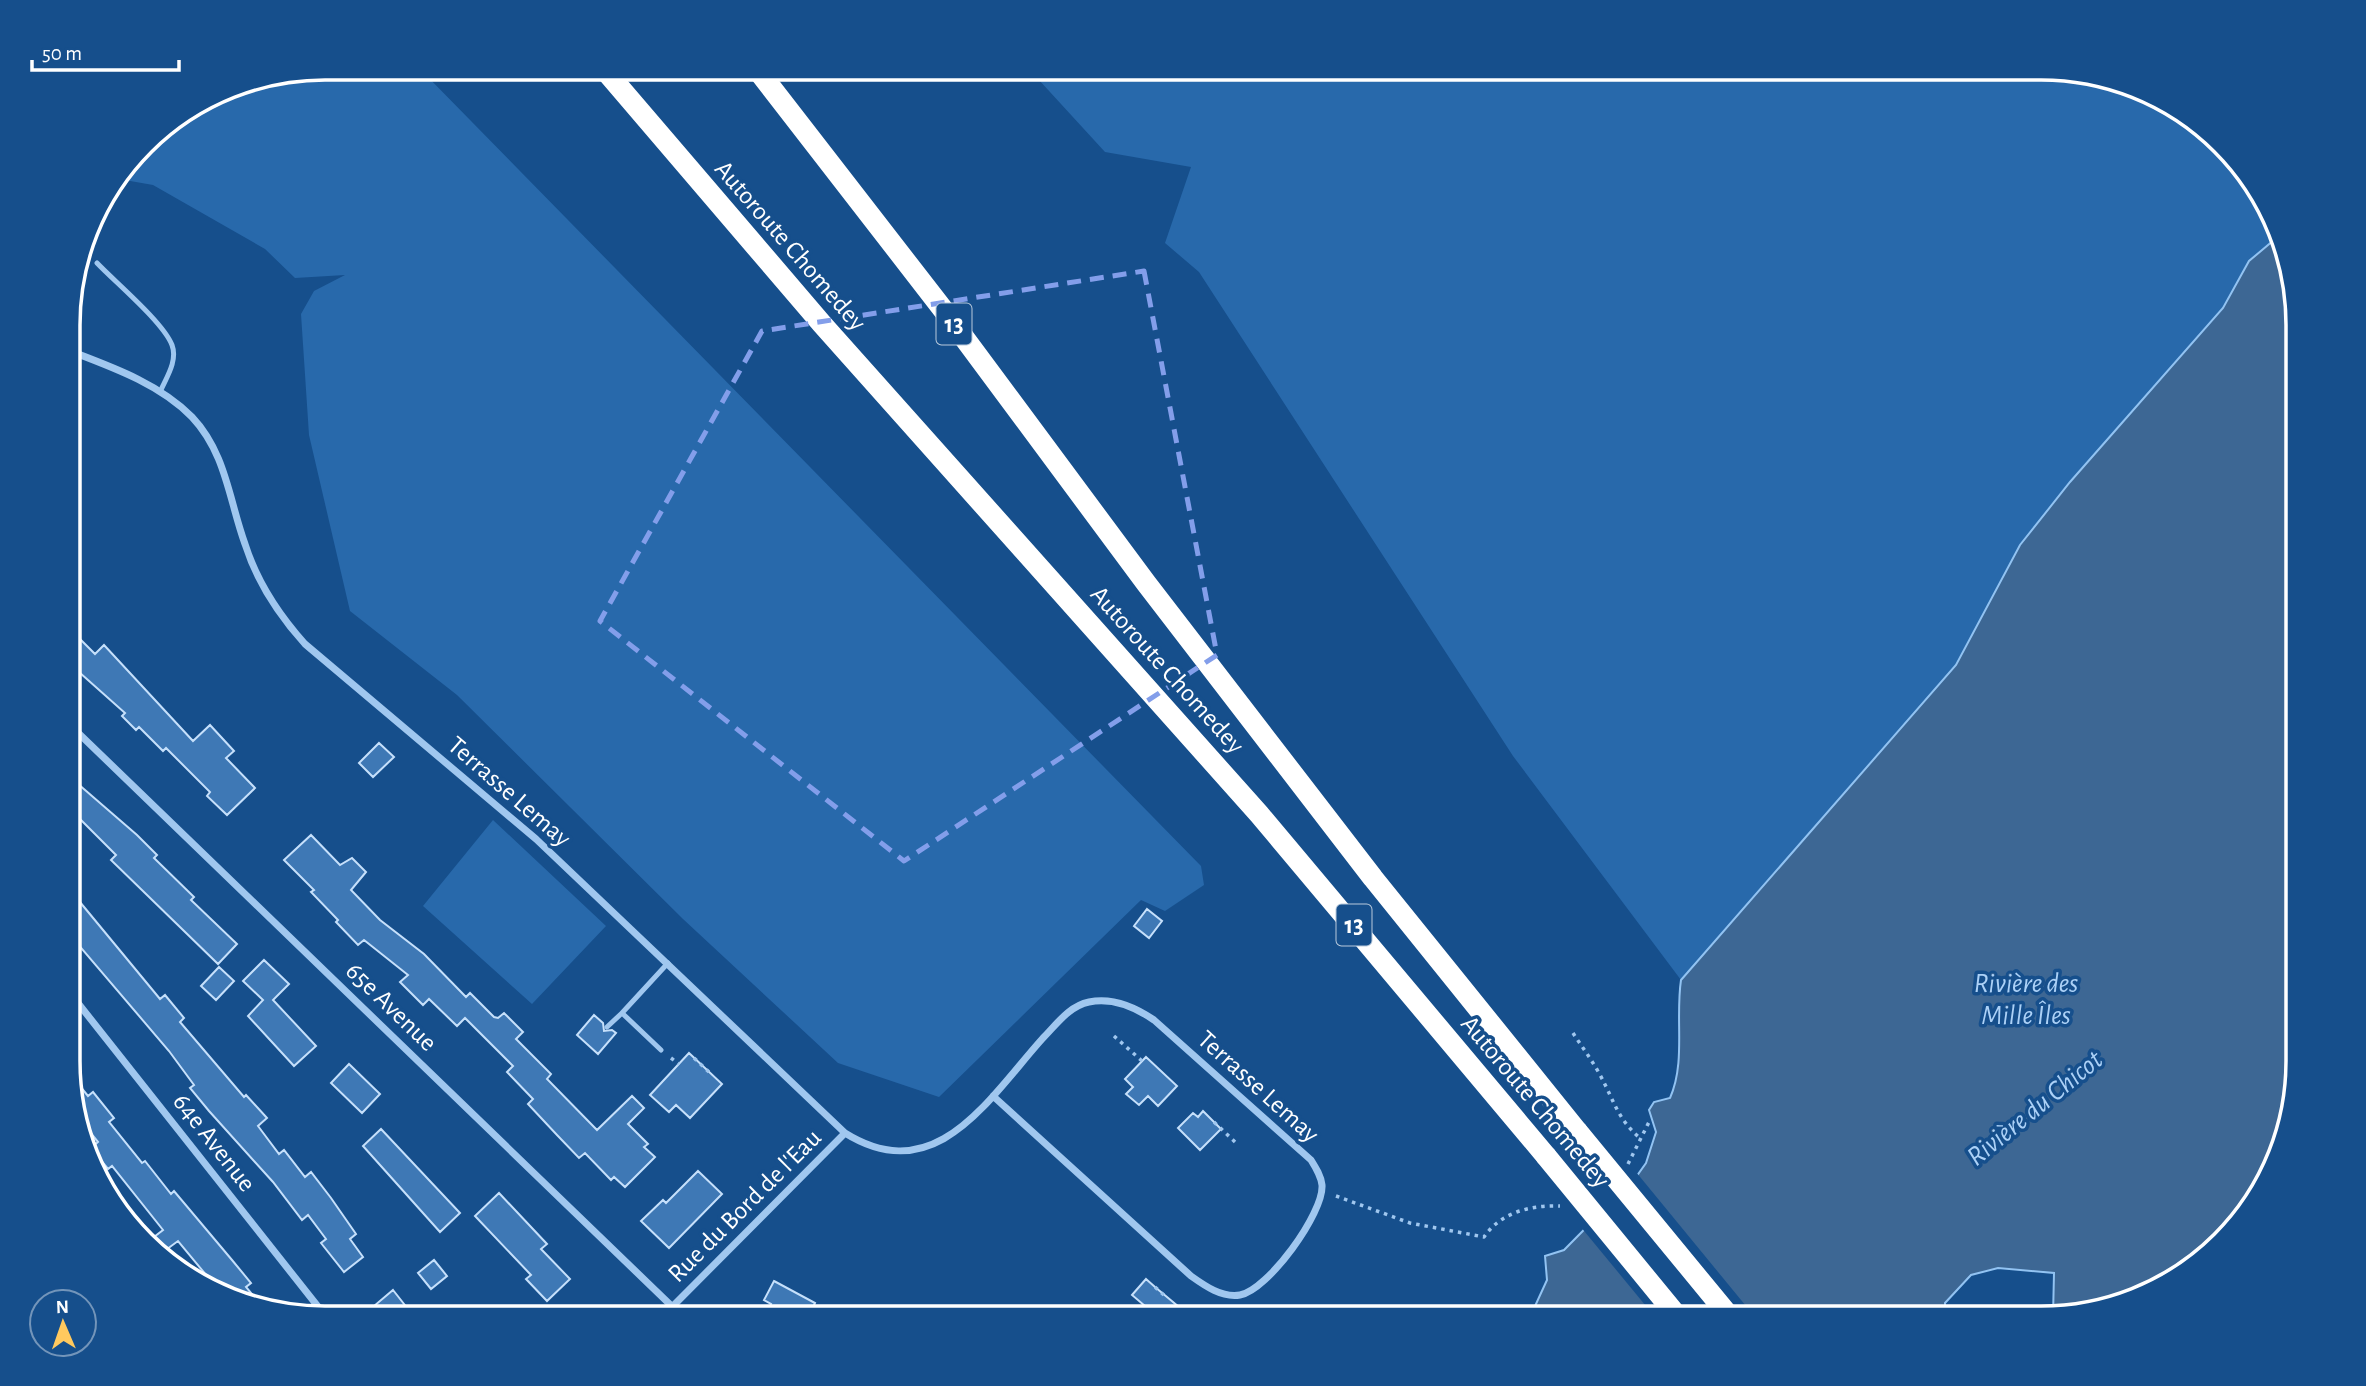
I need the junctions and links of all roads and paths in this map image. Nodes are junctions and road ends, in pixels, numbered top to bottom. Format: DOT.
graph roads {
  1 [pos="613,80"];
  2 [pos="765,80"];
  3 [pos="97,263"];
  4 [pos="80,356"];
  5 [pos="160,392"];
  6 [pos="80,735"];
  7 [pos="668,963"];
  8 [pos="80,1006"];
  9 [pos="622,1013"];
  10 [pos="607,1027"];
  11 [pos="1573,1033"];
  12 [pos="1114,1036"];
  13 [pos="661,1050"];
  14 [pos="694,1058"];
  15 [pos="1142,1061"];
  16 [pos="709,1072"];
  17 [pos="993,1096"];
  18 [pos="1214,1122"];
  19 [pos="845,1133"];
  20 [pos="1641,1139"];
  21 [pos="1235,1142"];
  22 [pos="1336,1196"];
  23 [pos="1485,1237"];
  24 [pos="1155,1287"];
  25 [pos="1166,1297"];
  26 [pos="317,1305"];
  27 [pos="1668,1305"];
  28 [pos="1720,1305"];
  29 [pos="673,1306"];
  1 -- 27 [label="highway, Autoroute Chomedey / 13, bridge"];
  2 -- 28 [label="highway, Autoroute Chomedey / 13, bridge"];
  3 -- 5 [label="lane"];
  4 -- 5 [label="street, Terrasse Lemay"];
  5 -- 7 [label="street, Terrasse Lemay"];
  6 -- 29 [label="street, 65e Avenue"];
  7 -- 9 [label="lane"];
  7 -- 19 [label="street, Terrasse Lemay"];
  8 -- 26 [label="street, 64e Avenue"];
  9 -- 10 [label="lane"];
  9 -- 13 [label="lane"];
  11 -- 20 [label="path"];
  12 -- 15 [label="path"];
  14 -- 16 [label="path"];
  17 -- 17 [label="street, Terrasse Lemay"];
  17 -- 19 [label="street, Terrasse Lemay"];
  18 -- 21 [label="path"];
  19 -- 29 [label="street, Rue du Bord de l'Eau"];
  22 -- 23 [label="path"];
  24 -- 25 [label="path"];
}
